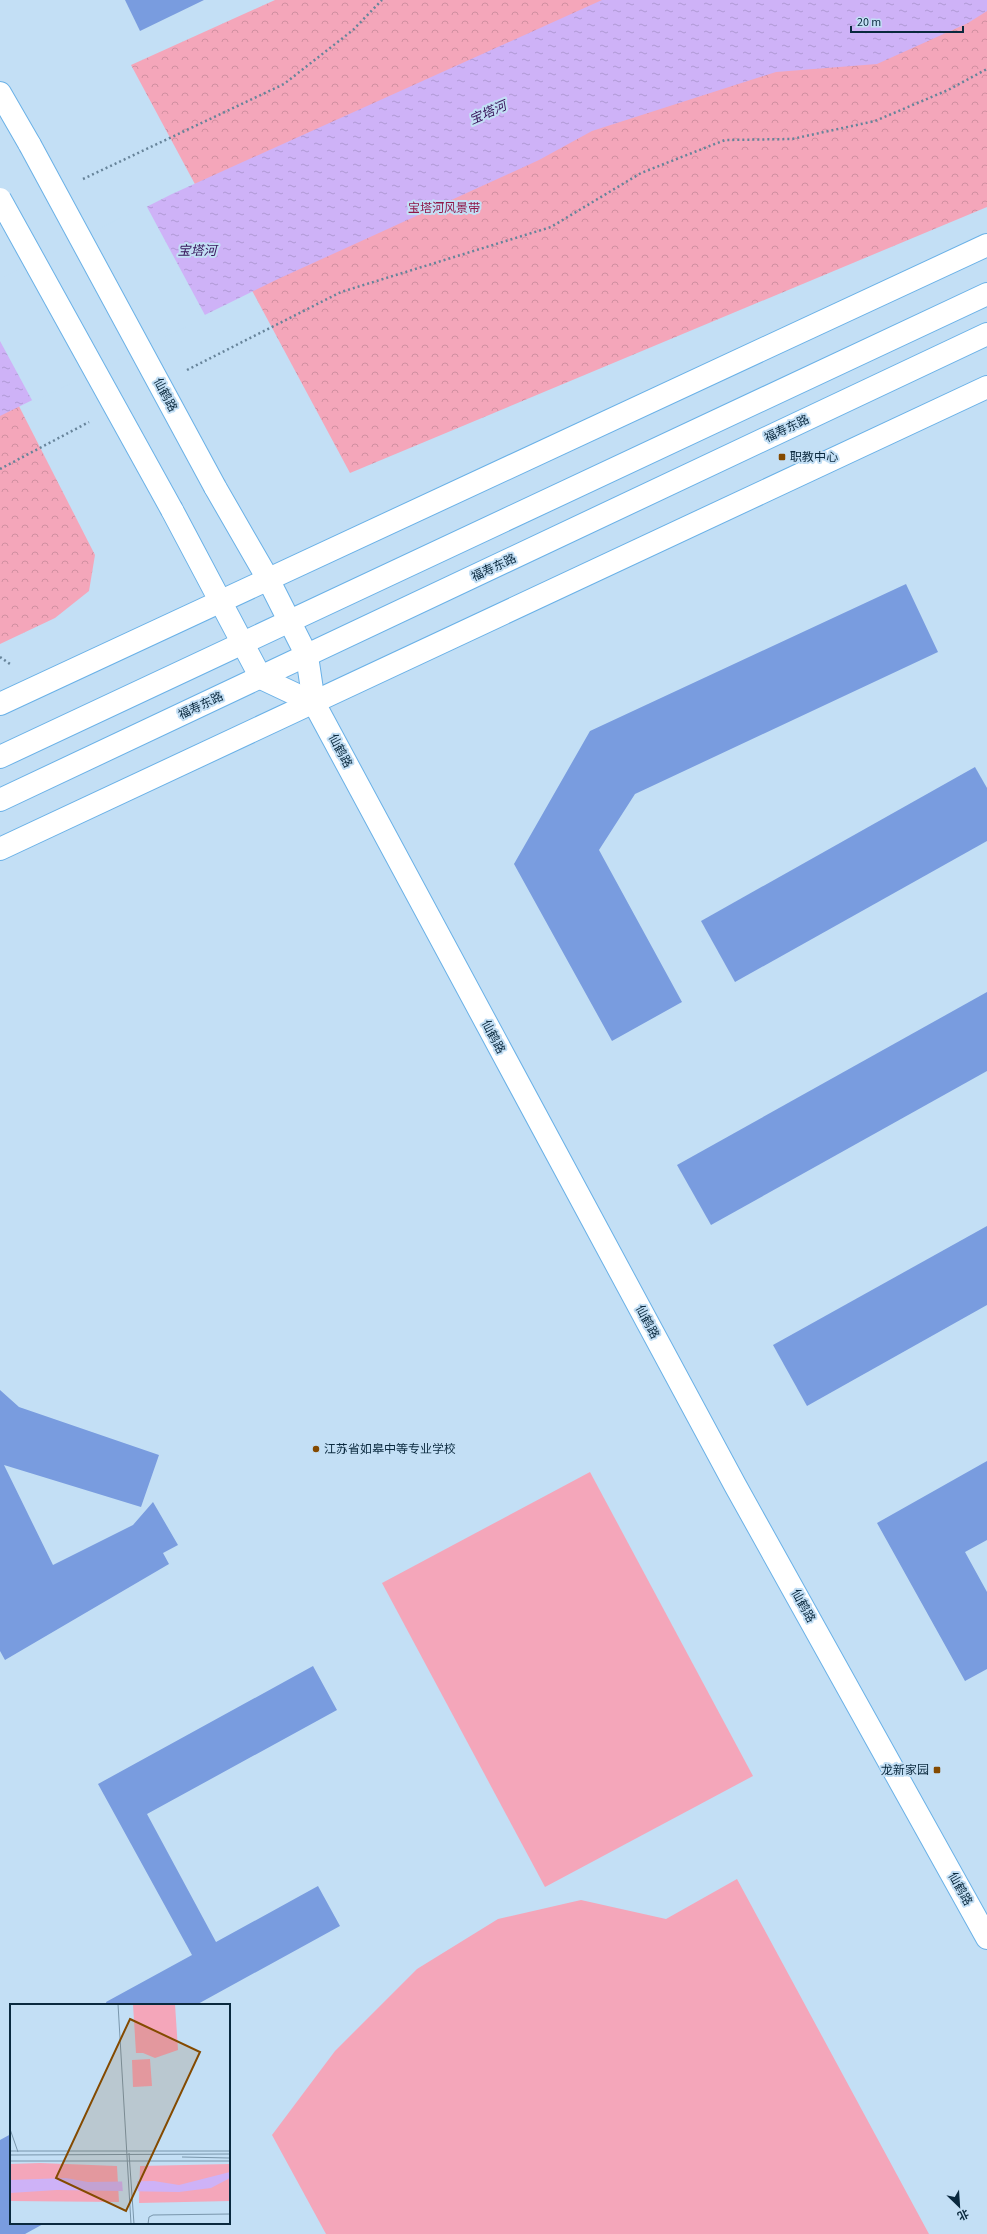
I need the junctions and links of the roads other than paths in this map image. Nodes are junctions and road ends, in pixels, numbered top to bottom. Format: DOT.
graph roads {
  1 [pos="0,93"];
  2 [pos="0,198"];
  3 [pos="987,245"];
  4 [pos="987,294"];
  5 [pos="987,334"];
  6 [pos="987,387"];
  7 [pos="268,579"];
  8 [pos="219,602"];
  9 [pos="290,622"];
  10 [pos="242,645"];
  11 [pos="307,656"];
  12 [pos="261,678"];
  13 [pos="314,703"];
  14 [pos="0,704"];
  15 [pos="0,757"];
  16 [pos="0,800"];
  17 [pos="0,849"];
  18 [pos="987,1938"];
  1 -- 7 [label="street, 仙鹤路, bridge"];
  2 -- 8 [label="street, bridge"];
  3 -- 7 [label="street"];
  4 -- 9 [label="street"];
  5 -- 11 [label="street, 福寿东路"];
  6 -- 13 [label="street"];
  7 -- 8 [label="street"];
  7 -- 9 [label="street, 仙鹤路"];
  8 -- 10 [label="street"];
  8 -- 14 [label="street"];
  9 -- 10 [label="street"];
  9 -- 11 [label="street, 仙鹤路"];
  10 -- 12 [label="street"];
  10 -- 15 [label="street"];
  11 -- 12 [label="street, 福寿东路"];
  11 -- 13 [label="street, 仙鹤路"];
  12 -- 13 [label="street"];
  12 -- 16 [label="street, 福寿东路"];
  13 -- 17 [label="street"];
  13 -- 18 [label="street, 仙鹤路"];
}
